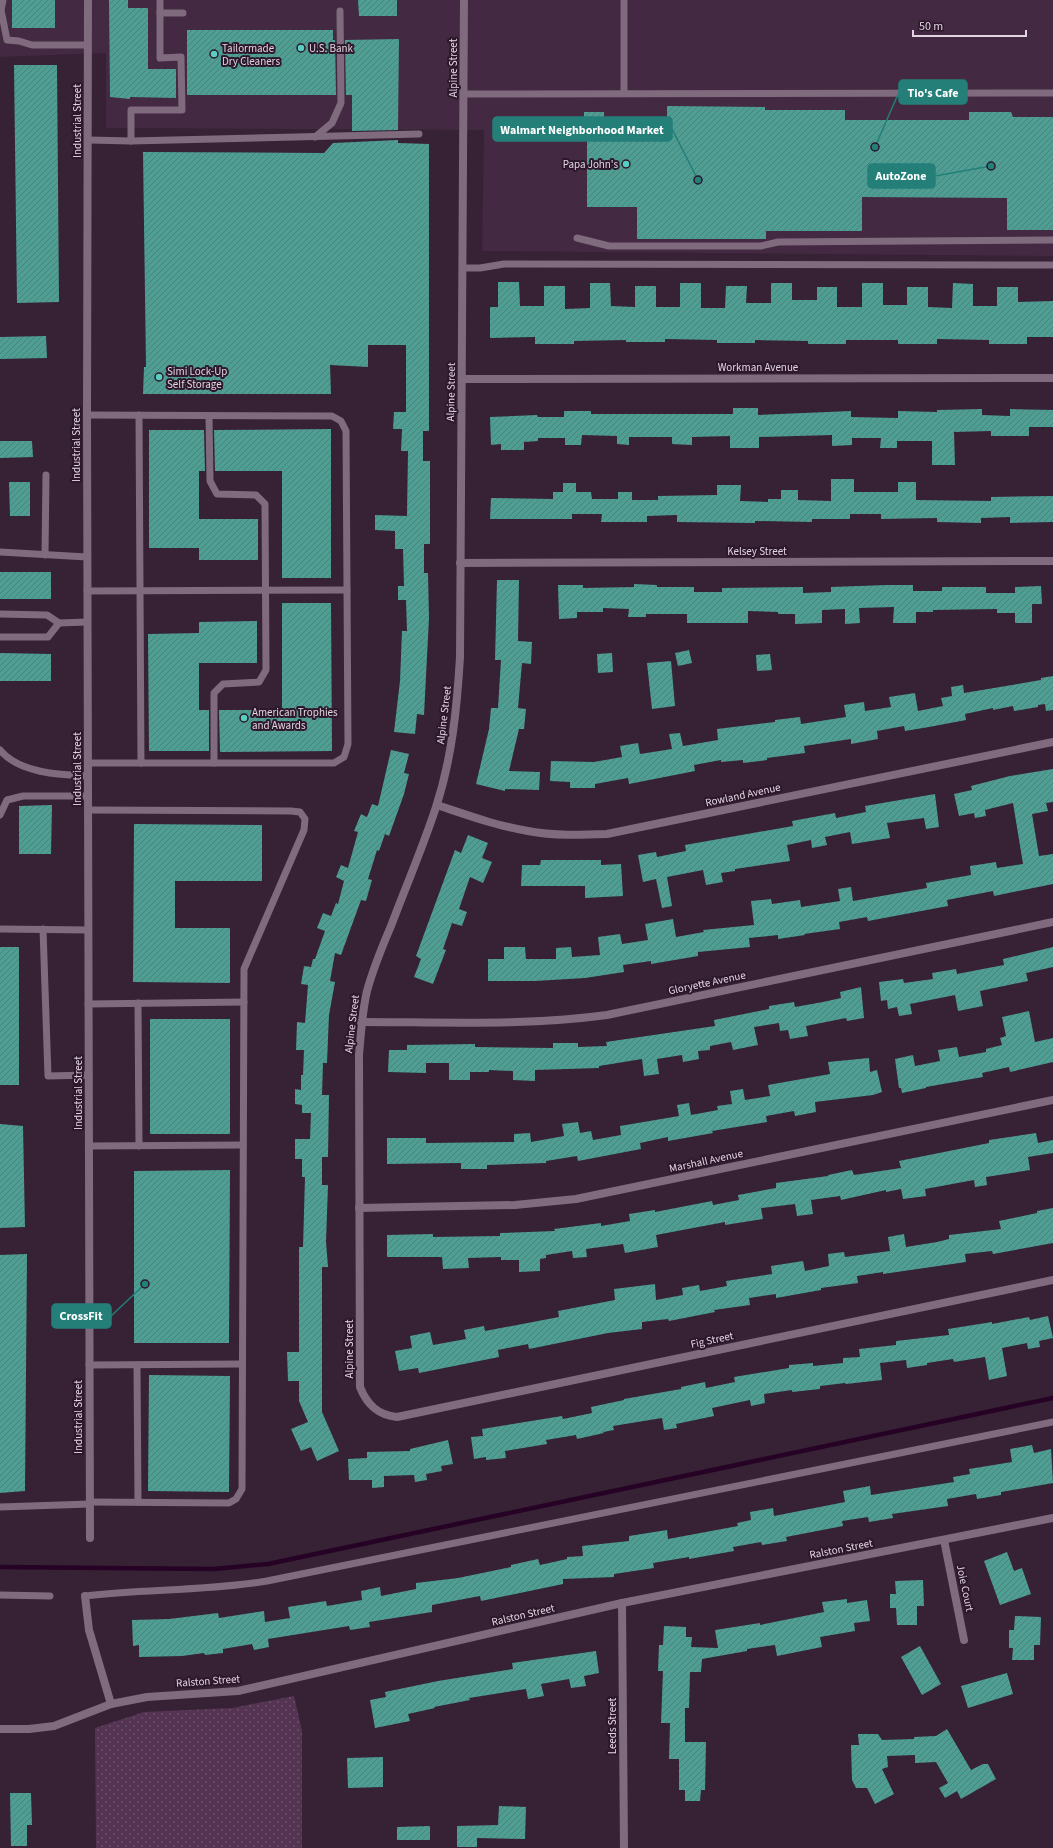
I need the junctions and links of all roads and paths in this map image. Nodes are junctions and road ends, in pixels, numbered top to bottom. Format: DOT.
graph roads {
  1 [pos="3,0"];
  2 [pos="88,0"];
  3 [pos="160,0"];
  4 [pos="464,0"];
  5 [pos="624,0"];
  6 [pos="340,11"];
  7 [pos="160,13"];
  8 [pos="183,13"];
  9 [pos="88,45"];
  10 [pos="624,93"];
  11 [pos="1053,93"];
  12 [pos="464,94"];
  13 [pos="419,134"];
  14 [pos="315,137"];
  15 [pos="88,140"];
  16 [pos="130,141"];
  17 [pos="577,238"];
  18 [pos="1053,240"];
  19 [pos="1053,265"];
  20 [pos="463,268"];
  21 [pos="1053,378"];
  22 [pos="463,379"];
  23 [pos="86,415"];
  24 [pos="139,415"];
  25 [pos="209,416"];
  26 [pos="46,475"];
  27 [pos="0,552"];
  28 [pos="44,554"];
  29 [pos="87,557"];
  30 [pos="1053,561"];
  31 [pos="460,563"];
  32 [pos="266,590"];
  33 [pos="347,590"];
  34 [pos="87,591"];
  35 [pos="140,591"];
  36 [pos="0,614"];
  37 [pos="87,622"];
  38 [pos="59,623"];
  39 [pos="0,637"];
  40 [pos="1053,742"];
  41 [pos="0,750"];
  42 [pos="88,763"];
  43 [pos="140,763"];
  44 [pos="214,763"];
  45 [pos="88,776"];
  46 [pos="88,796"];
  47 [pos="437,805"];
  48 [pos="88,810"];
  49 [pos="0,815"];
  50 [pos="1053,922"];
  51 [pos="0,929"];
  52 [pos="43,929"];
  53 [pos="88,930"];
  54 [pos="244,1002"];
  55 [pos="138,1003"];
  56 [pos="88,1004"];
  57 [pos="362,1022"];
  58 [pos="88,1075"];
  59 [pos="1053,1100"];
  60 [pos="243,1145"];
  61 [pos="89,1146"];
  62 [pos="139,1146"];
  63 [pos="359,1208"];
  64 [pos="1053,1280"];
  65 [pos="242,1364"];
  66 [pos="89,1365"];
  67 [pos="137,1365"];
  68 [pos="377,1411"];
  69 [pos="1053,1422"];
  70 [pos="138,1502"];
  71 [pos="90,1503"];
  72 [pos="0,1507"];
  73 [pos="1053,1518"];
  74 [pos="90,1538"];
  75 [pos="944,1540"];
  76 [pos="0,1595"];
  77 [pos="50,1596"];
  78 [pos="85,1596"];
  79 [pos="622,1603"];
  80 [pos="964,1640"];
  81 [pos="110,1704"];
  82 [pos="0,1729"];
  83 [pos="624,1848"];
  1 -- 9 [label="lane"];
  2 -- 9 [label="street, Industrial Street"];
  3 -- 7 [label="lane"];
  4 -- 12 [label="street, Alpine Street"];
  5 -- 10 [label="lane"];
  6 -- 14 [label="lane"];
  7 -- 8 [label="lane"];
  7 -- 16 [label="lane"];
  9 -- 15 [label="street, Industrial Street"];
  10 -- 11 [label="lane"];
  10 -- 12 [label="lane"];
  12 -- 20 [label="street, Alpine Street"];
  13 -- 14 [label="lane"];
  14 -- 16 [label="lane"];
  15 -- 16 [label="lane"];
  15 -- 23 [label="street, Industrial Street"];
  17 -- 18 [label="lane"];
  19 -- 20 [label="lane"];
  20 -- 22 [label="street, Alpine Street"];
  21 -- 22 [label="street, Workman Avenue"];
  22 -- 31 [label="street, Alpine Street"];
  23 -- 24 [label="lane"];
  23 -- 29 [label="street, Industrial Street"];
  24 -- 25 [label="lane"];
  24 -- 35 [label="lane"];
  25 -- 32 [label="lane"];
  25 -- 33 [label="lane"];
  26 -- 28 [label="lane"];
  27 -- 28 [label="lane"];
  28 -- 29 [label="lane"];
  29 -- 34 [label="street, Industrial Street"];
  30 -- 31 [label="street, Kelsey Street"];
  31 -- 47 [label="street, Alpine Street"];
  32 -- 33 [label="lane"];
  32 -- 35 [label="lane"];
  32 -- 44 [label="lane"];
  33 -- 44 [label="lane"];
  34 -- 35 [label="lane"];
  34 -- 37 [label="street, Industrial Street"];
  35 -- 43 [label="lane"];
  36 -- 38 [label="lane"];
  37 -- 38 [label="lane"];
  37 -- 42 [label="street, Industrial Street"];
  38 -- 39 [label="lane"];
  40 -- 47 [label="street, Rowland Avenue"];
  41 -- 45 [label="lane"];
  42 -- 43 [label="lane"];
  42 -- 45 [label="street, Industrial Street"];
  43 -- 44 [label="lane"];
  45 -- 46 [label="street, Industrial Street"];
  46 -- 48 [label="street, Industrial Street"];
  46 -- 49 [label="lane"];
  47 -- 57 [label="street, Alpine Street"];
  48 -- 53 [label="street, Industrial Street"];
  48 -- 54 [label="lane"];
  50 -- 57 [label="street, Gloryette Avenue"];
  51 -- 52 [label="lane"];
  52 -- 53 [label="lane"];
  52 -- 58 [label="lane"];
  53 -- 56 [label="street, Industrial Street"];
  54 -- 55 [label="lane"];
  54 -- 60 [label="lane"];
  55 -- 56 [label="lane"];
  55 -- 62 [label="lane"];
  56 -- 58 [label="street, Industrial Street"];
  57 -- 63 [label="street, Alpine Street"];
  58 -- 61 [label="street, Industrial Street"];
  59 -- 63 [label="street, Marshall Avenue"];
  60 -- 62 [label="lane"];
  60 -- 65 [label="lane"];
  61 -- 62 [label="lane"];
  61 -- 66 [label="street, Industrial Street"];
  63 -- 68 [label="street, Alpine Street"];
  64 -- 68 [label="street, Fig Street"];
  65 -- 67 [label="lane"];
  65 -- 70 [label="lane"];
  66 -- 67 [label="lane"];
  66 -- 71 [label="street, Industrial Street"];
  67 -- 70 [label="lane"];
  69 -- 78 [label="lane"];
  70 -- 71 [label="lane"];
  71 -- 72 [label="lane"];
  71 -- 74 [label="street, Industrial Street"];
  73 -- 75 [label="street, Ralston Street"];
  75 -- 79 [label="street, Ralston Street"];
  75 -- 80 [label="street, Joie Court"];
  76 -- 77 [label="lane"];
  78 -- 81 [label="street"];
  79 -- 81 [label="street, Ralston Street"];
  79 -- 83 [label="street, Leeds Street"];
  81 -- 82 [label="street, Ralston Street"];
}
